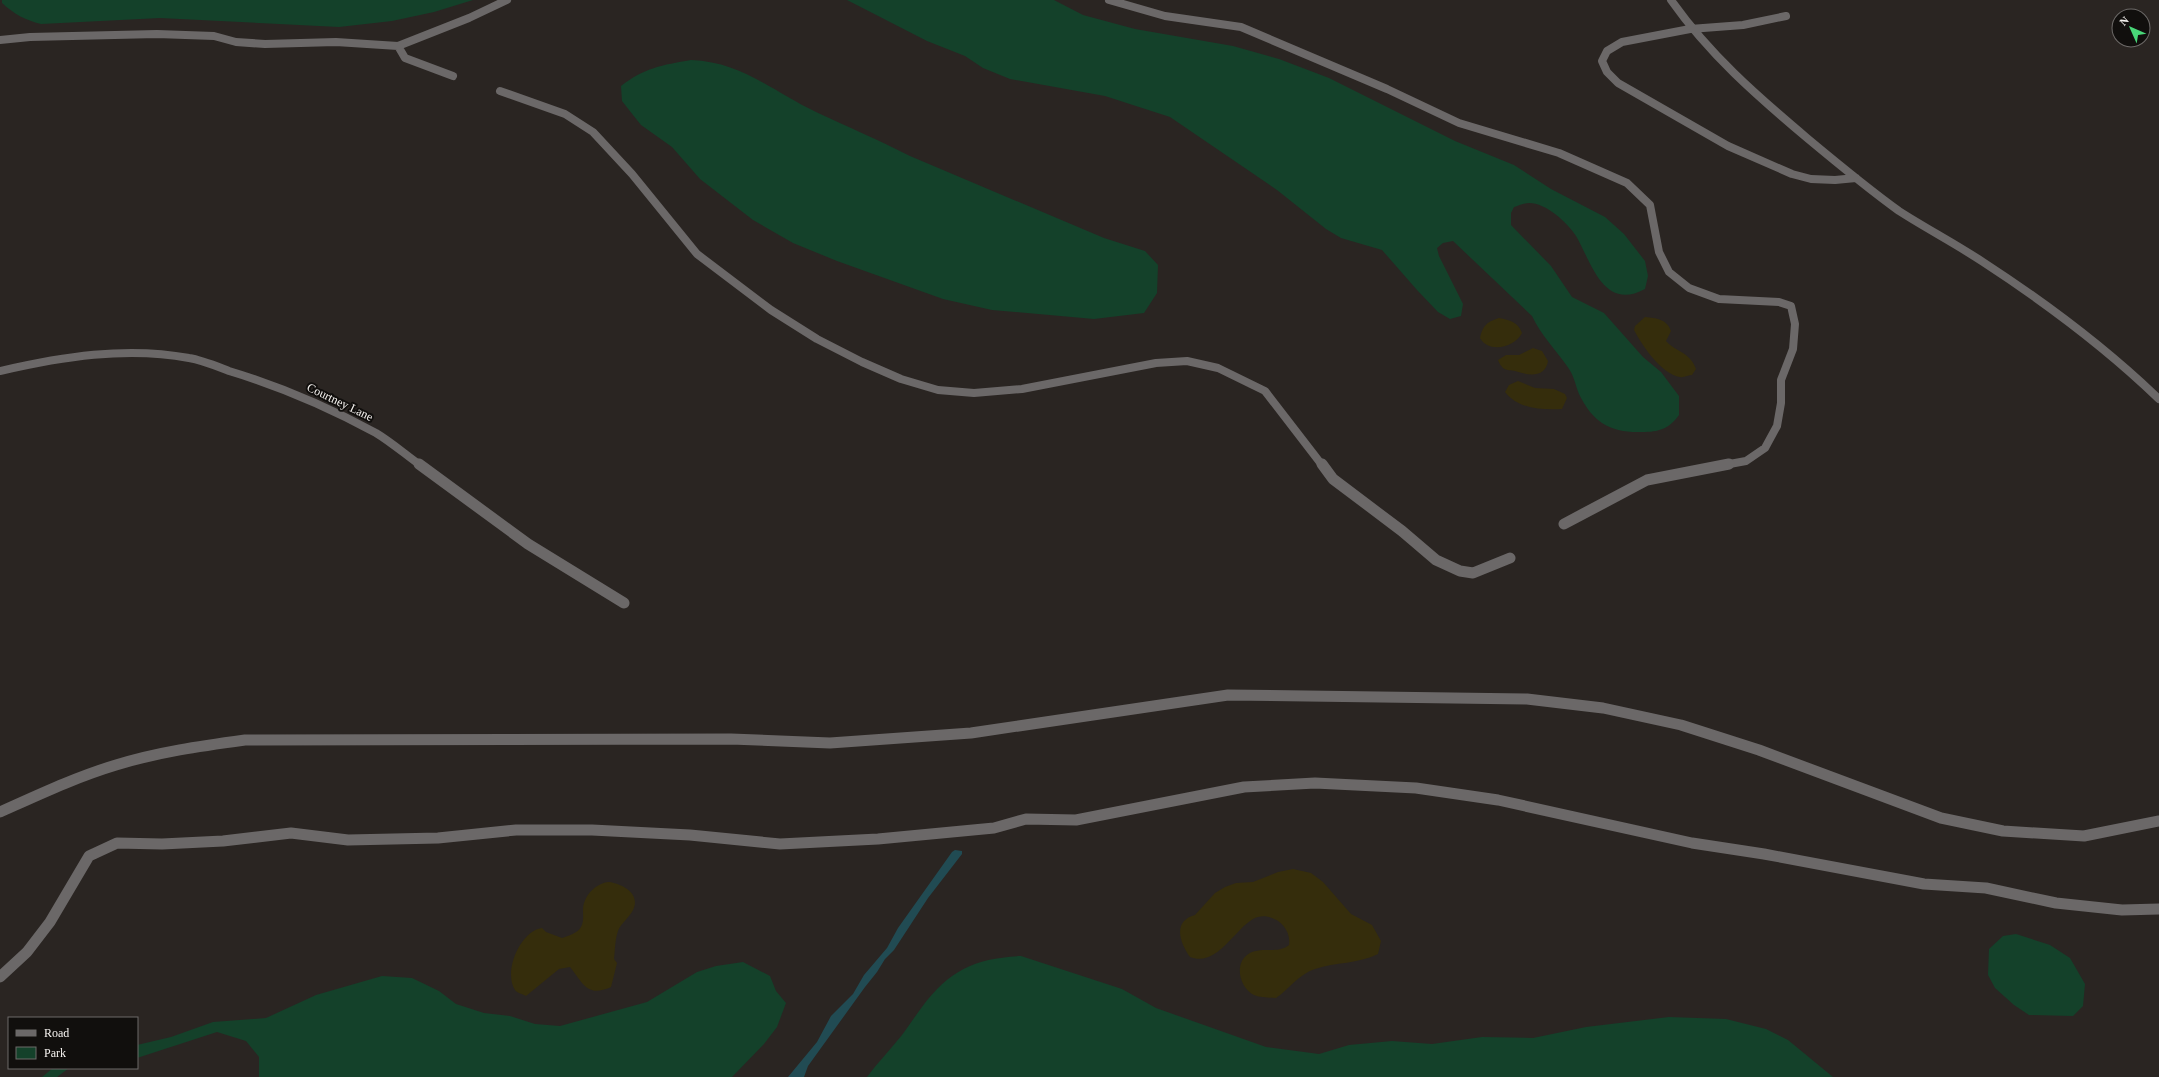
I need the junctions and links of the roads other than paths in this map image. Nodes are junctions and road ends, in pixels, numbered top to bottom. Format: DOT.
graph roads {
  1 [pos="507,0"];
  2 [pos="1109,0"];
  3 [pos="1671,0"];
  4 [pos="1786,16"];
  5 [pos="1690,30"];
  6 [pos="0,40"];
  7 [pos="398,46"];
  8 [pos="453,76"];
  9 [pos="500,91"];
  10 [pos="1856,178"];
  11 [pos="0,371"];
  12 [pos="2159,399"];
  13 [pos="1564,524"];
  14 [pos="1510,558"];
  15 [pos="624,603"];
  16 [pos="0,812"];
  17 [pos="2159,821"];
  18 [pos="2159,909"];
  19 [pos="0,977"];
  1 -- 7 [label="street"];
  2 -- 13 [label="street"];
  3 -- 5 [label="street"];
  4 -- 5 [label="street"];
  5 -- 10 [label="street"];
  5 -- 10 [label="street"];
  6 -- 7 [label="street"];
  7 -- 8 [label="street"];
  9 -- 14 [label="street"];
  10 -- 12 [label="street"];
  11 -- 15 [label="street, Courtney Lane"];
  16 -- 17 [label="street"];
  18 -- 19 [label="street"];
}
